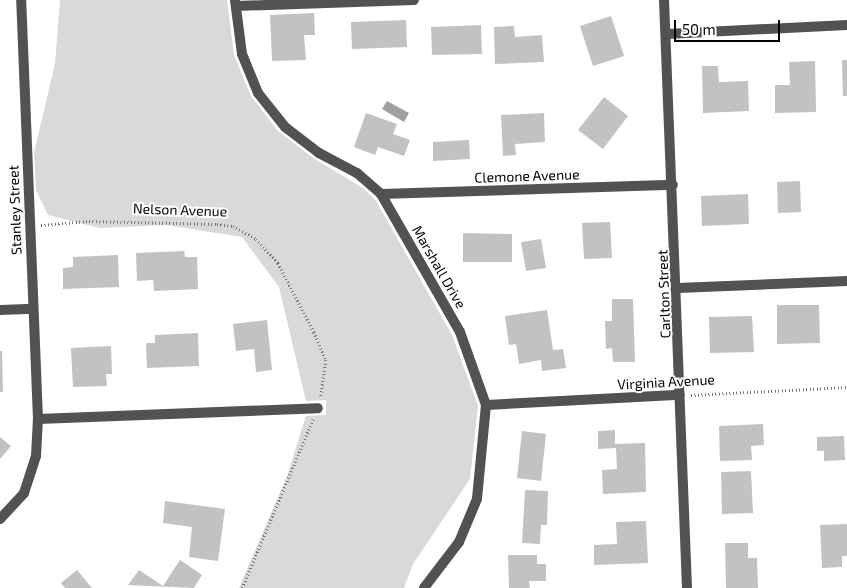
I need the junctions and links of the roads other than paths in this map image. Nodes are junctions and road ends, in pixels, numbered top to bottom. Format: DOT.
graph roads {
  1 [pos="21,0"];
  2 [pos="414,0"];
  3 [pos="664,0"];
  4 [pos="236,3"];
  5 [pos="847,25"];
  6 [pos="667,34"];
  7 [pos="673,185"];
  8 [pos="381,194"];
  9 [pos="847,281"];
  10 [pos="678,288"];
  11 [pos="33,309"];
  12 [pos="0,310"];
  13 [pos="680,395"];
  14 [pos="486,405"];
  15 [pos="318,408"];
  16 [pos="38,419"];
  17 [pos="0,519"];
  18 [pos="424,588"];
  19 [pos="688,588"];
  1 -- 11 [label="street, Stanley Street"];
  2 -- 4 [label="street"];
  3 -- 6 [label="street, Carlton Street"];
  4 -- 8 [label="street, Marshall Drive"];
  5 -- 6 [label="street"];
  6 -- 7 [label="street, Carlton Street"];
  7 -- 8 [label="street, Clemone Avenue"];
  7 -- 10 [label="street, Carlton Street"];
  8 -- 14 [label="street, Marshall Drive"];
  9 -- 10 [label="street"];
  10 -- 13 [label="street, Carlton Street"];
  11 -- 12 [label="street"];
  11 -- 16 [label="street, Stanley Street"];
  13 -- 14 [label="street, Virginia Avenue"];
  13 -- 19 [label="street, Carlton Street"];
  14 -- 18 [label="street, Marshall Drive"];
  15 -- 16 [label="street"];
  16 -- 17 [label="street, Stanley Street"];
}
